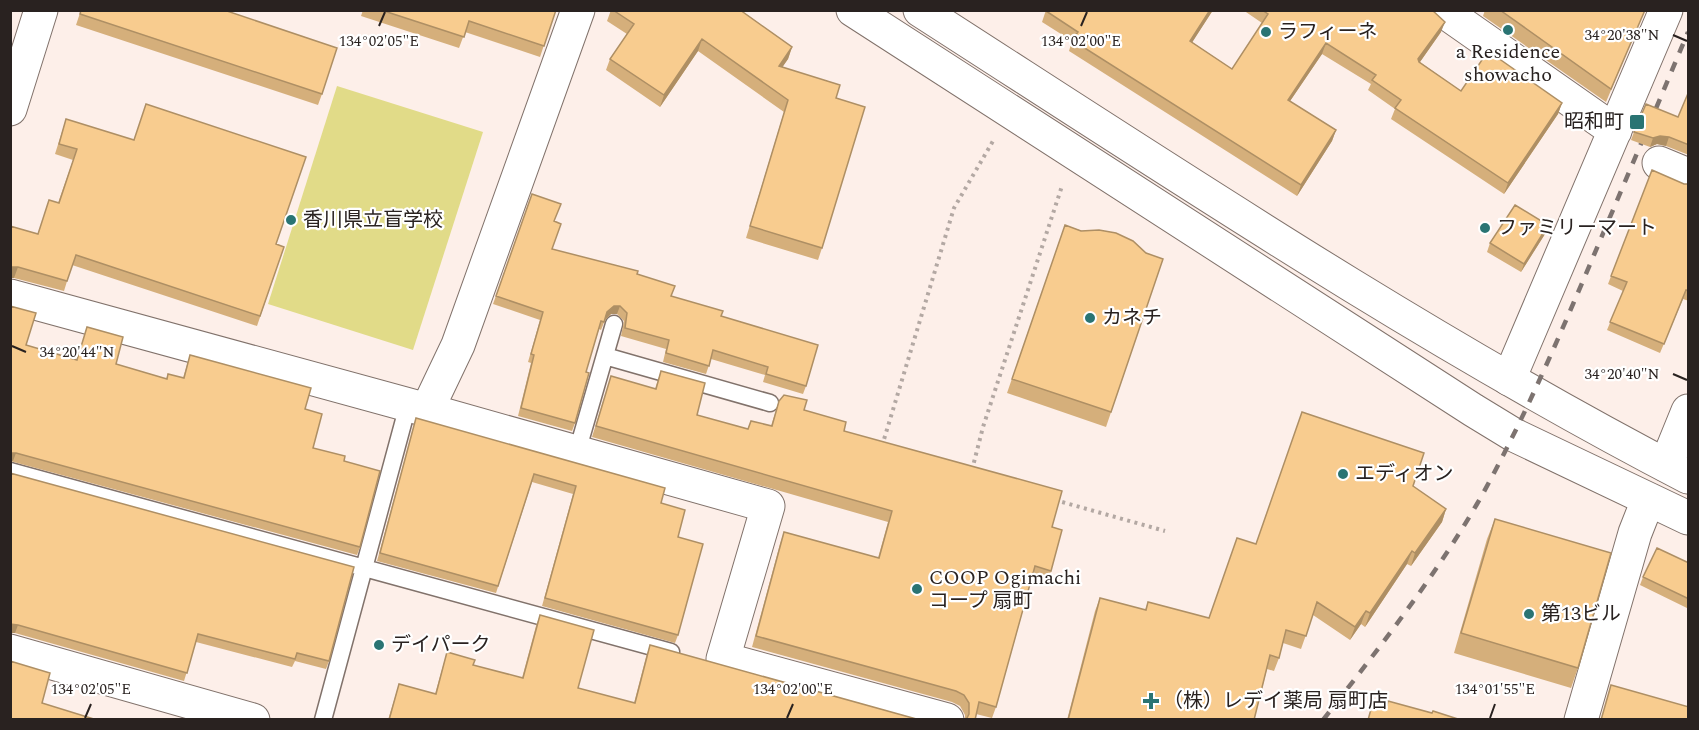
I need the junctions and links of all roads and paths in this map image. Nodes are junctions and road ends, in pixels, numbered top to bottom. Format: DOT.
graph roads {
  1 [pos="41,10"];
  2 [pos="578,10"];
  3 [pos="853,10"];
  4 [pos="920,10"];
  5 [pos="1442,10"];
  6 [pos="1666,10"];
  7 [pos="19,53"];
  8 [pos="10,109"];
  9 [pos="1615,131"];
  10 [pos="993,141"];
  11 [pos="1659,163"];
  12 [pos="1689,175"];
  13 [pos="1062,186"];
  14 [pos="10,296"];
  15 [pos="614,324"];
  16 [pos="605,356"];
  17 [pos="1509,379"];
  18 [pos="770,403"];
  19 [pos="418,407"];
  20 [pos="1689,411"];
  21 [pos="880,451"];
  22 [pos="577,452"];
  23 [pos="10,471"];
  24 [pos="1677,471"];
  25 [pos="970,477"];
  26 [pos="1046,498"];
  27 [pos="1648,500"];
  28 [pos="1689,518"];
  29 [pos="1165,531"];
  30 [pos="363,568"];
  31 [pos="10,651"];
  32 [pos="705,659"];
  33 [pos="183,710"];
  34 [pos="253,720"];
  35 [pos="323,720"];
  36 [pos="947,720"];
  37 [pos="1581,720"];
  1 -- 7 [label="street"];
  2 -- 19 [label="street"];
  3 -- 27 [label="street"];
  4 -- 17 [label="street"];
  5 -- 9 [label="street"];
  6 -- 9 [label="street"];
  7 -- 8 [label="street"];
  9 -- 17 [label="street"];
  10 -- 21 [label="path"];
  11 -- 12 [label="street"];
  13 -- 25 [label="path"];
  14 -- 19 [label="street"];
  15 -- 16 [label="lane"];
  16 -- 18 [label="lane"];
  16 -- 22 [label="lane"];
  17 -- 24 [label="street"];
  19 -- 22 [label="street"];
  19 -- 30 [label="lane"];
  20 -- 24 [label="street"];
  22 -- 32 [label="street"];
  23 -- 30 [label="lane"];
  26 -- 29 [label="path"];
  27 -- 28 [label="street"];
  27 -- 37 [label="street"];
  30 -- 32 [label="lane"];
  30 -- 35 [label="lane"];
  31 -- 33 [label="street"];
  32 -- 36 [label="street"];
  33 -- 34 [label="street"];
}
